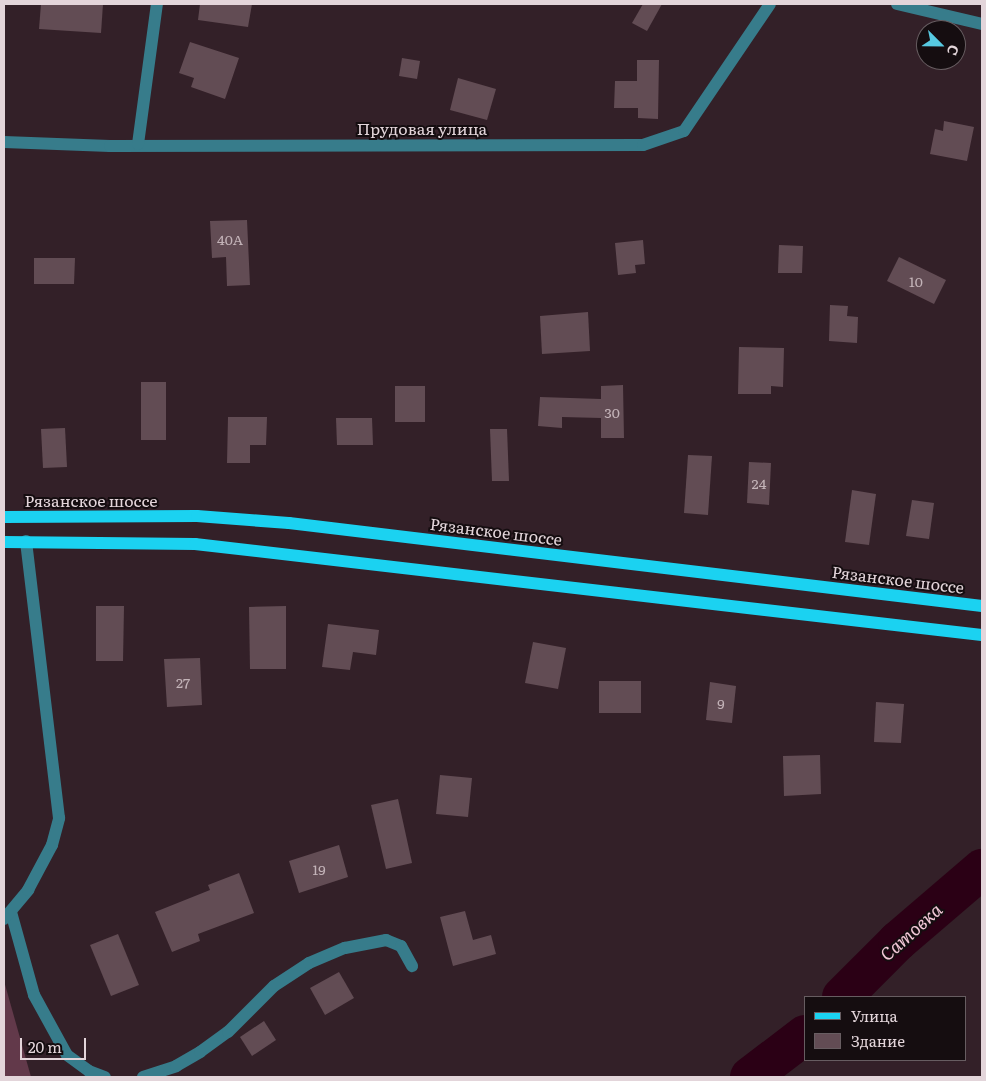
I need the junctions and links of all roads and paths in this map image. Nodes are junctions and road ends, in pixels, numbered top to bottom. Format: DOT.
graph roads {
  1 [pos="157,4"];
  2 [pos="770,4"];
  3 [pos="897,4"];
  4 [pos="982,24"];
  5 [pos="4,142"];
  6 [pos="138,144"];
  7 [pos="4,517"];
  8 [pos="4,542"];
  9 [pos="26,542"];
  10 [pos="982,606"];
  11 [pos="982,635"];
  12 [pos="7,916"];
  13 [pos="412,966"];
  14 [pos="106,1077"];
  15 [pos="143,1077"];
  1 -- 6 [label="street"];
  2 -- 6 [label="street, Прудовая улица"];
  3 -- 4 [label="street"];
  5 -- 6 [label="street, Прудовая улица"];
  7 -- 10 [label="main road, Рязанское шоссе"];
  8 -- 9 [label="main road"];
  9 -- 11 [label="main road"];
  9 -- 12 [label="street"];
  12 -- 14 [label="street"];
  13 -- 15 [label="street"];
}
